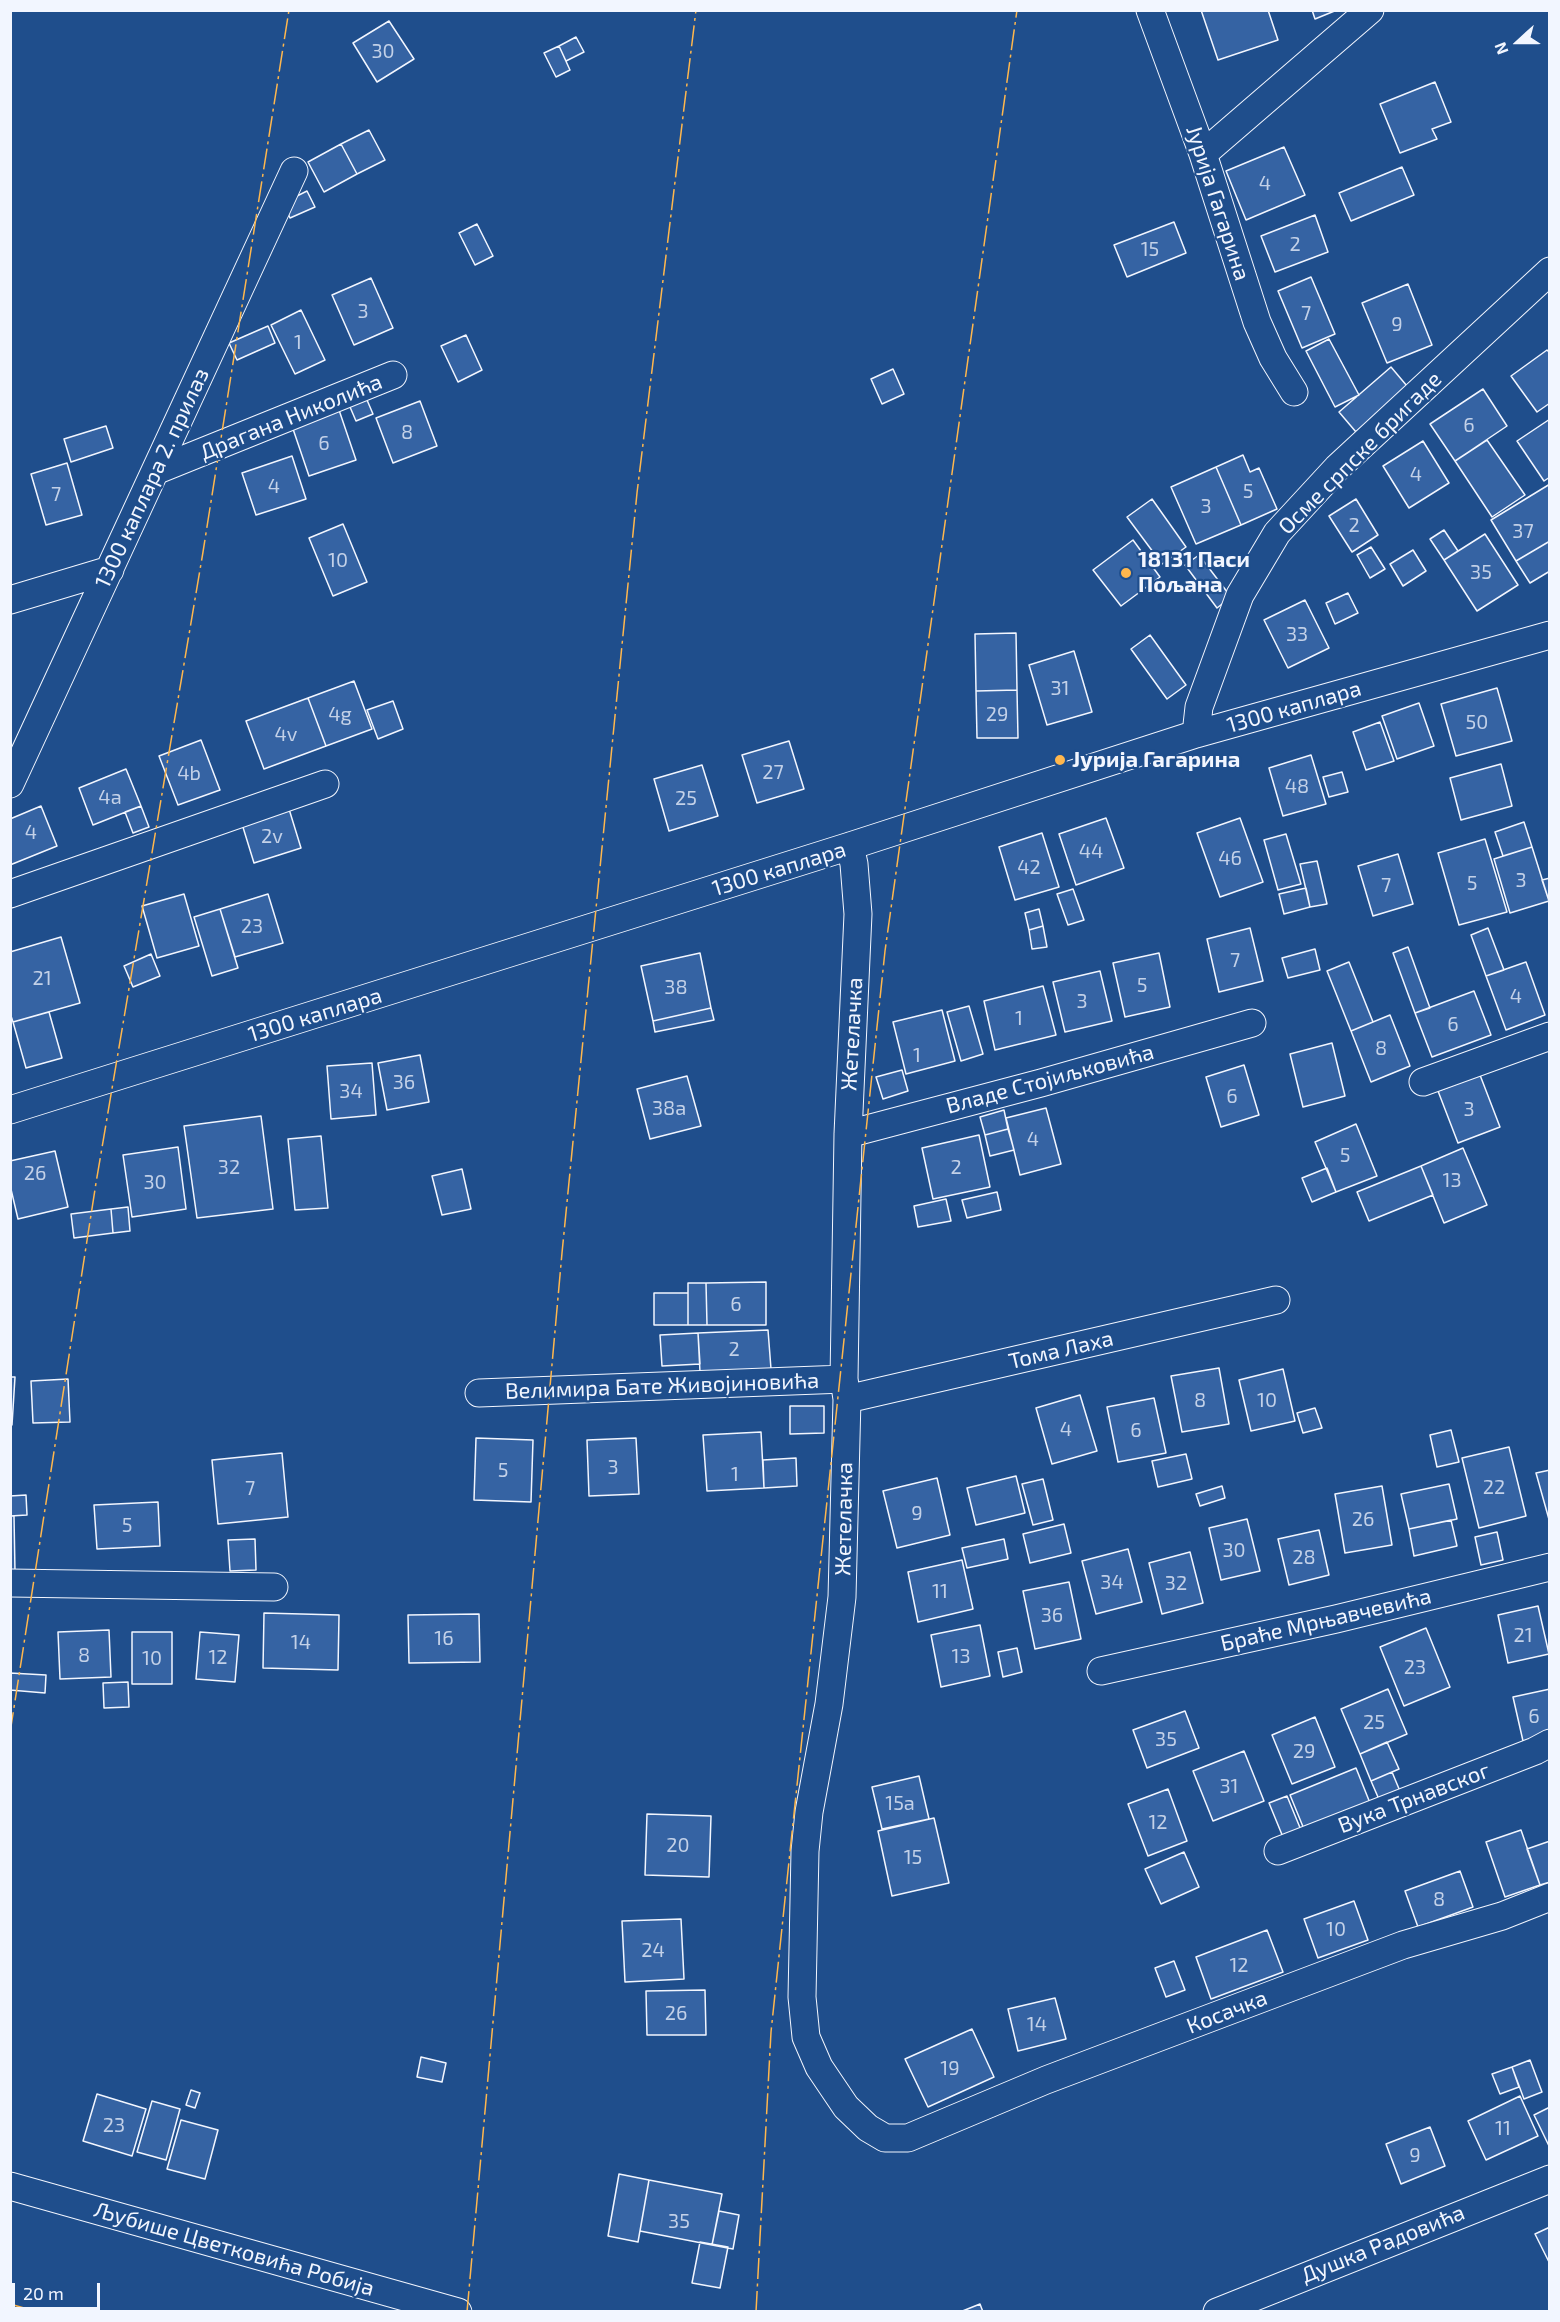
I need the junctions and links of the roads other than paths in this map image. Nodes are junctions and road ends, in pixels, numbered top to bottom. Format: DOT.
graph roads {
  1 [pos="1150,10"];
  2 [pos="1370,10"];
  3 [pos="1203,154"];
  4 [pos="294,171"];
  5 [pos="1550,271"];
  6 [pos="393,375"];
  7 [pos="1294,392"];
  8 [pos="155,471"];
  9 [pos="110,570"];
  10 [pos="10,600"];
  11 [pos="1550,635"];
  12 [pos="1196,734"];
  13 [pos="16,761"];
  14 [pos="10,784"];
  15 [pos="325,784"];
  16 [pos="850,846"];
  17 [pos="10,894"];
  18 [pos="1252,1023"];
  19 [pos="1550,1035"];
  20 [pos="1423,1082"];
  21 [pos="10,1110"];
  22 [pos="848,1134"];
  23 [pos="1276,1300"];
  24 [pos="846,1389"];
  25 [pos="479,1392"];
  26 [pos="1550,1567"];
  27 [pos="10,1583"];
  28 [pos="274,1587"];
  29 [pos="1101,1671"];
  30 [pos="1550,1743"];
  31 [pos="1278,1851"];
  32 [pos="1550,1898"];
  33 [pos="908,2138"];
  34 [pos="1550,2179"];
  35 [pos="10,2186"];
  36 [pos="458,2312"];
  37 [pos="1217,2312"];
  1 -- 3 [label="street, Јурија Гагарина"];
  2 -- 3 [label="street"];
  3 -- 7 [label="street, Јурија Гагарина"];
  4 -- 8 [label="street, 1300 каплара 2. прилаз"];
  5 -- 12 [label="street, Осме српске бригаде"];
  6 -- 8 [label="street, Драгана Николића"];
  8 -- 9 [label="street, 1300 каплара 2. прилаз"];
  9 -- 10 [label="street"];
  9 -- 13 [label="street, 1300 каплара 2. прилаз"];
  11 -- 12 [label="street, 1300 каплара"];
  12 -- 16 [label="street, 1300 каплара"];
  13 -- 14 [label="street, 1300 каплара 2. прилаз"];
  15 -- 17 [label="street"];
  16 -- 21 [label="street, 1300 каплара"];
  16 -- 22 [label="street, Жетелачка"];
  18 -- 22 [label="street, Владе Стојиљковића"];
  19 -- 20 [label="street"];
  22 -- 24 [label="street, Жетелачка"];
  23 -- 24 [label="street, Тома Лаха"];
  24 -- 25 [label="street, Велимира Бате Живојиновића"];
  24 -- 33 [label="street, Жетелачка"];
  26 -- 29 [label="street, Браће Мрњавчевића"];
  27 -- 28 [label="street"];
  30 -- 31 [label="street, Вука Трнавског"];
  32 -- 33 [label="street, Косачка"];
  34 -- 37 [label="street, Душка Радовића"];
  35 -- 36 [label="street, Љубише Цветковића Робија"];
}
